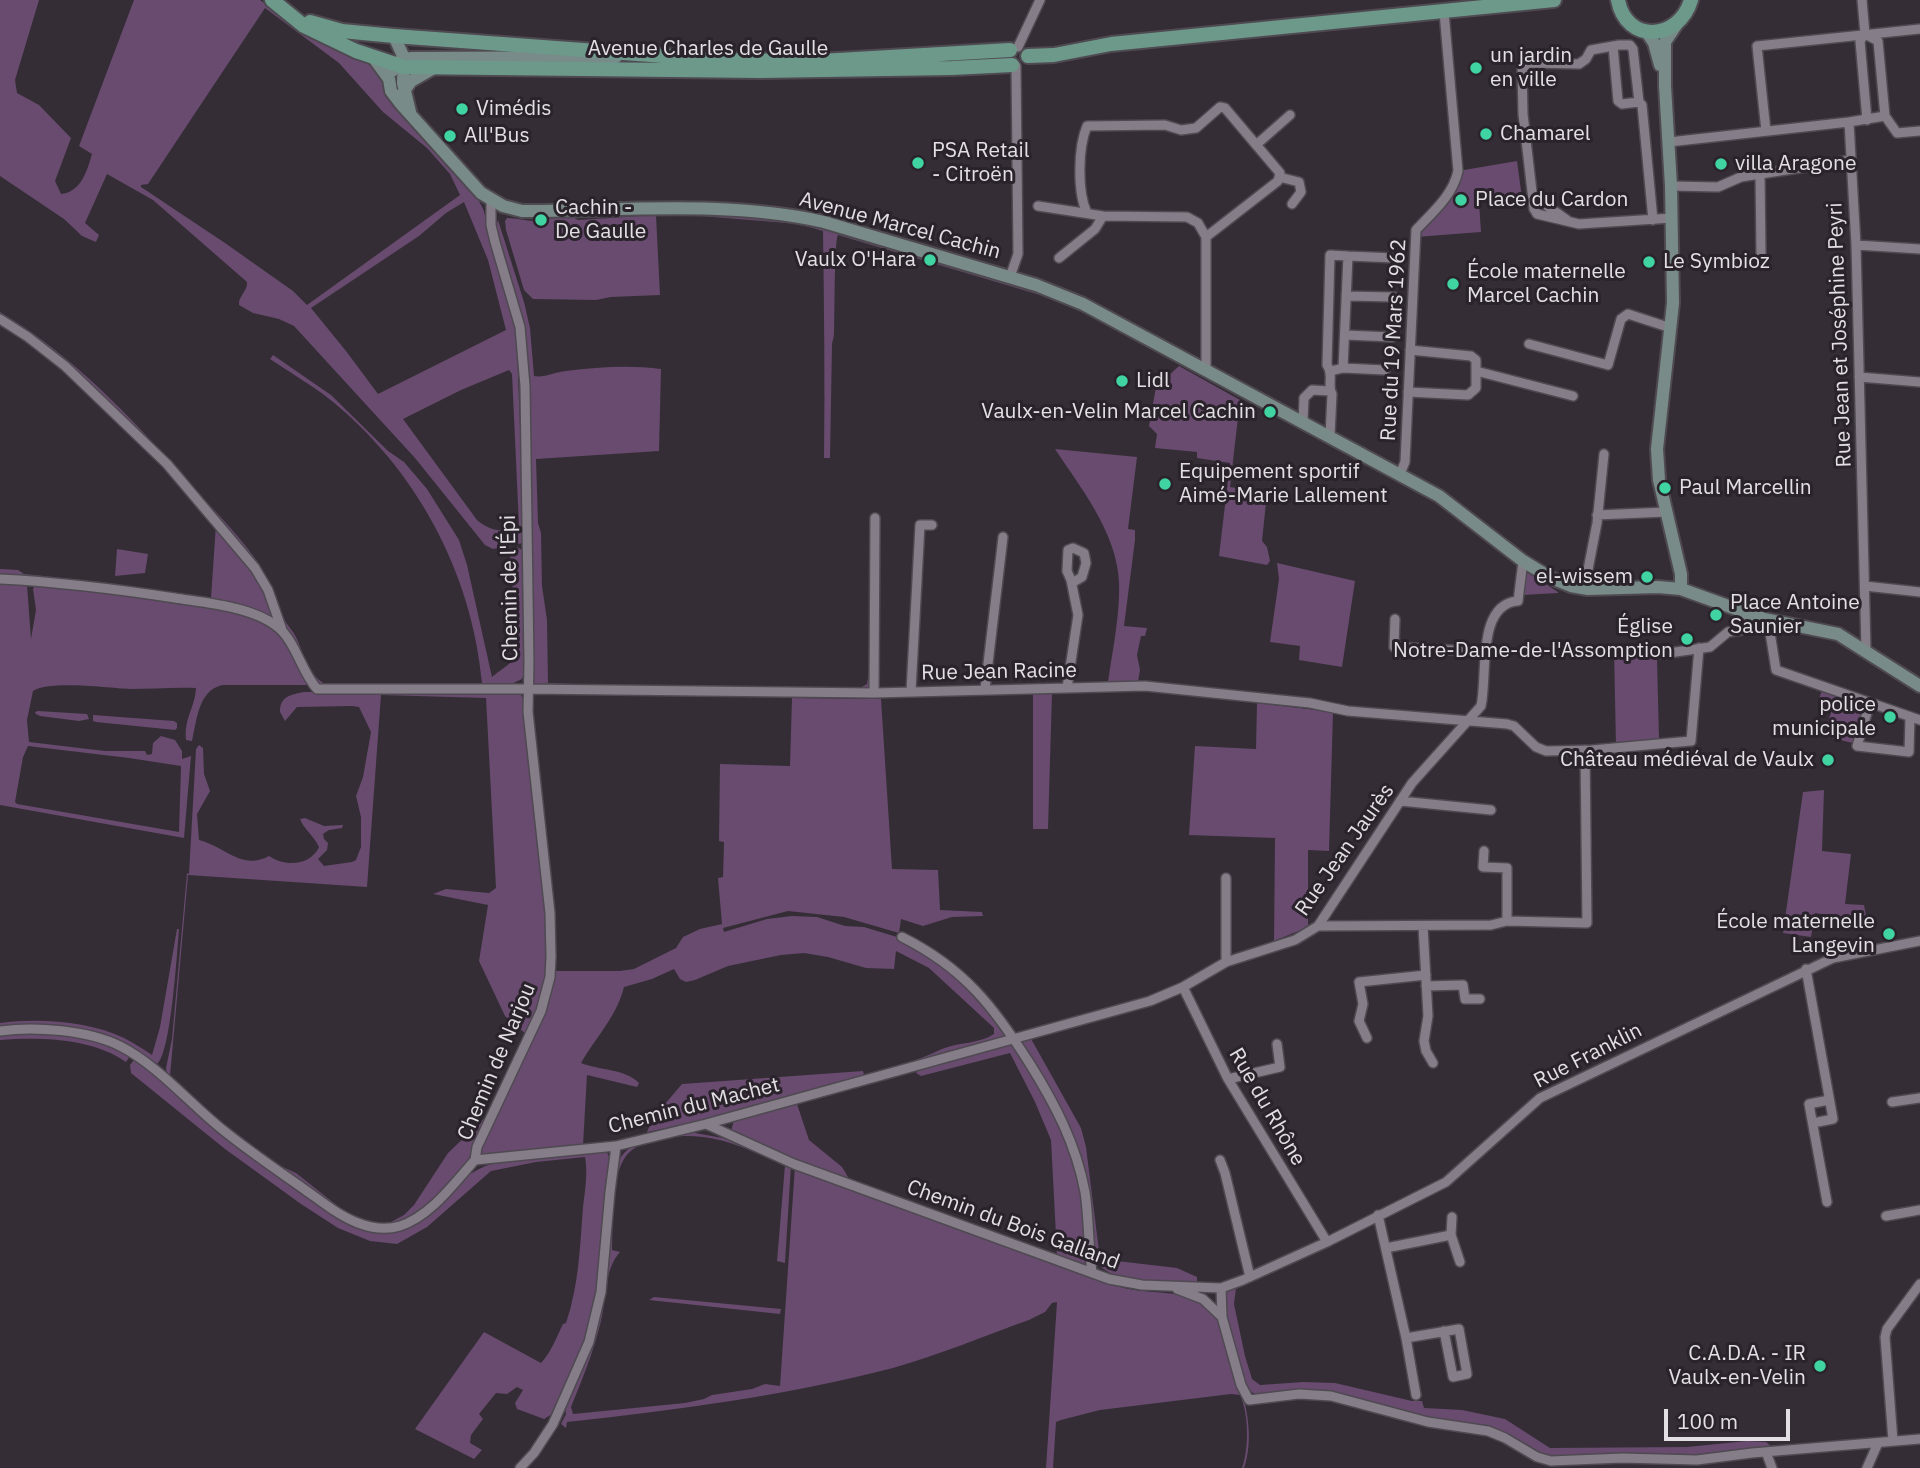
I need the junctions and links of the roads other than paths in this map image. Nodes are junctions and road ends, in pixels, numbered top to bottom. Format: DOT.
graph roads {
  1 [pos="272,0"];
  2 [pos="1040,0"];
  3 [pos="1554,0"];
  4 [pos="1862,0"];
  5 [pos="1614,1"];
  6 [pos="1692,3"];
  7 [pos="1444,12"];
  8 [pos="289,13"];
  9 [pos="1676,24"];
  10 [pos="1920,29"];
  11 [pos="1646,31"];
  12 [pos="1865,34"];
  13 [pos="394,36"];
  14 [pos="1610,46"];
  15 [pos="644,56"];
  16 [pos="1017,57"];
  17 [pos="373,58"];
  18 [pos="401,63"];
  19 [pos="432,69"];
  20 [pos="389,79"];
  21 [pos="1665,86"];
  22 [pos="404,91"];
  23 [pos="1639,102"];
  24 [pos="410,113"];
  25 [pos="1290,115"];
  26 [pos="1885,116"];
  27 [pos="1867,120"];
  28 [pos="1849,122"];
  29 [pos="1766,131"];
  30 [pos="1920,131"];
  31 [pos="1669,142"];
  32 [pos="1256,145"];
  33 [pos="1851,160"];
  34 [pos="1759,173"];
  35 [pos="1279,177"];
  36 [pos="1671,186"];
  37 [pos="1533,196"];
  38 [pos="491,201"];
  39 [pos="1292,204"];
  40 [pos="1038,206"];
  41 [pos="1087,213"];
  42 [pos="1103,216"];
  43 [pos="1672,218"];
  44 [pos="1653,220"];
  45 [pos="1571,223"];
  46 [pos="1206,237"];
  47 [pos="1856,245"];
  48 [pos="1920,248"];
  49 [pos="1761,254"];
  50 [pos="1348,256"];
  51 [pos="1059,258"];
  52 [pos="1395,258"];
  53 [pos="1010,277"];
  54 [pos="1346,296"];
  55 [pos="1394,297"];
  56 [pos="0,319"];
  57 [pos="1671,328"];
  58 [pos="1345,335"];
  59 [pos="1392,337"];
  60 [pos="1530,344"];
  61 [pos="1410,350"];
  62 [pos="1343,368"];
  63 [pos="1206,369"];
  64 [pos="1385,370"];
  65 [pos="1331,371"];
  66 [pos="1476,371"];
  67 [pos="1859,377"];
  68 [pos="1920,382"];
  69 [pos="1330,391"];
  70 [pos="1408,392"];
  71 [pos="1573,396"];
  72 [pos="1303,422"];
  73 [pos="1330,436"];
  74 [pos="1604,454"];
  75 [pos="1400,474"];
  76 [pos="1666,512"];
  77 [pos="1598,515"];
  78 [pos="876,518"];
  79 [pos="932,525"];
  80 [pos="1003,537"];
  81 [pos="1523,561"];
  82 [pos="0,579"];
  83 [pos="1586,580"];
  84 [pos="1072,583"];
  85 [pos="1866,586"];
  86 [pos="1681,589"];
  87 [pos="1920,592"];
  88 [pos="1747,614"];
  89 [pos="1395,620"];
  90 [pos="1768,620"];
  91 [pos="282,630"];
  92 [pos="1699,648"];
  93 [pos="1866,650"];
  94 [pos="1478,652"];
  95 [pos="1662,654"];
  96 [pos="1920,686"];
  97 [pos="1067,688"];
  98 [pos="527,689"];
  99 [pos="985,690"];
  100 [pos="911,691"];
  101 [pos="874,693"];
  102 [pos="1870,703"];
  103 [pos="1910,718"];
  104 [pos="1920,720"];
  105 [pos="1470,721"];
  106 [pos="1585,750"];
  107 [pos="1400,801"];
  108 [pos="1491,810"];
  109 [pos="1484,850"];
  110 [pos="1226,878"];
  111 [pos="1507,921"];
  112 [pos="1318,926"];
  113 [pos="1423,926"];
  114 [pos="902,937"];
  115 [pos="1920,941"];
  116 [pos="1226,962"];
  117 [pos="1806,969"];
  118 [pos="1426,975"];
  119 [pos="550,977"];
  120 [pos="1426,986"];
  121 [pos="1183,987"];
  122 [pos="1480,999"];
  123 [pos="0,1031"];
  124 [pos="1015,1038"];
  125 [pos="1367,1038"];
  126 [pos="1277,1044"];
  127 [pos="1433,1063"];
  128 [pos="1228,1079"];
  129 [pos="1920,1098"];
  130 [pos="1829,1100"];
  131 [pos="1892,1102"];
  132 [pos="1813,1123"];
  133 [pos="706,1124"];
  134 [pos="616,1146"];
  135 [pos="475,1160"];
  136 [pos="1220,1160"];
  137 [pos="1827,1202"];
  138 [pos="1920,1210"];
  139 [pos="1378,1215"];
  140 [pos="1452,1216"];
  141 [pos="1886,1216"];
  142 [pos="1451,1235"];
  143 [pos="1327,1242"];
  144 [pos="1385,1248"];
  145 [pos="1460,1262"];
  146 [pos="1092,1272"];
  147 [pos="1250,1277"];
  148 [pos="1920,1284"];
  149 [pos="1168,1286"];
  150 [pos="1221,1288"];
  151 [pos="1222,1317"];
  152 [pos="1444,1331"];
  153 [pos="1406,1338"];
  154 [pos="1416,1395"];
  155 [pos="1920,1438"];
  156 [pos="1893,1441"];
  157 [pos="1878,1443"];
  158 [pos="1766,1452"];
  159 [pos="520,1468"];
  160 [pos="1772,1468"];
  161 [pos="1867,1468"];
  1 -- 8 [label="main road"];
  2 -- 16 [label="street"];
  3 -- 7 [label="main road, Avenue Charles de Gaulle"];
  4 -- 12 [label="street"];
  5 -- 11 [label="main road"];
  6 -- 9 [label="main road"];
  7 -- 16 [label="main road, Avenue Charles de Gaulle"];
  7 -- 61 [label="street, Rue du 19 Mars 1962"];
  8 -- 13 [label="main road"];
  8 -- 17 [label="main road"];
  9 -- 11 [label="main road"];
  9 -- 21 [label="street"];
  10 -- 12 [label="street"];
  11 -- 21 [label="street"];
  12 -- 26 [label="street"];
  12 -- 27 [label="street"];
  12 -- 29 [label="street"];
  13 -- 15 [label="main road, Avenue Charles de Gaulle"];
  13 -- 18 [label="street, Avenue Marcel Cachin"];
  14 -- 23 [label="street"];
  14 -- 23 [label="street"];
  14 -- 37 [label="street"];
  15 -- 16 [label="main road, Avenue Charles de Gaulle"];
  15 -- 18 [label="street, Avenue Charles de Gaulle"];
  16 -- 19 [label="main road, Avenue Charles de Gaulle"];
  16 -- 53 [label="street"];
  17 -- 18 [label="main road"];
  17 -- 20 [label="street, Avenue Marcel Cachin"];
  18 -- 19 [label="main road, Avenue Charles de Gaulle"];
  18 -- 20 [label="street"];
  18 -- 22 [label="street, Avenue Marcel Cachin"];
  19 -- 22 [label="street"];
  20 -- 24 [label="street, Avenue Marcel Cachin"];
  21 -- 31 [label="street"];
  22 -- 24 [label="street, Avenue Marcel Cachin"];
  23 -- 44 [label="street"];
  24 -- 38 [label="street, Avenue Marcel Cachin"];
  25 -- 32 [label="street"];
  26 -- 27 [label="street"];
  26 -- 30 [label="street"];
  27 -- 28 [label="street"];
  28 -- 29 [label="street"];
  28 -- 33 [label="street, Rue Jean et Joséphine Peyri"];
  29 -- 31 [label="street"];
  31 -- 36 [label="street"];
  32 -- 35 [label="street"];
  32 -- 41 [label="street"];
  33 -- 34 [label="street"];
  33 -- 47 [label="street, Rue Jean et Joséphine Peyri"];
  34 -- 36 [label="street"];
  34 -- 49 [label="street"];
  35 -- 39 [label="street"];
  35 -- 46 [label="street"];
  36 -- 43 [label="street"];
  37 -- 45 [label="street"];
  37 -- 45 [label="street"];
  38 -- 53 [label="street, Avenue Marcel Cachin"];
  38 -- 98 [label="street, Chemin de l'Épi"];
  40 -- 41 [label="street"];
  41 -- 42 [label="street"];
  42 -- 46 [label="street"];
  42 -- 51 [label="street"];
  43 -- 44 [label="street"];
  43 -- 57 [label="street"];
  44 -- 45 [label="street"];
  46 -- 63 [label="street"];
  47 -- 48 [label="street"];
  47 -- 67 [label="street, Rue Jean et Joséphine Peyri"];
  50 -- 52 [label="street"];
  50 -- 54 [label="street"];
  50 -- 65 [label="street"];
  53 -- 63 [label="street, Avenue Marcel Cachin"];
  54 -- 55 [label="street"];
  54 -- 58 [label="street"];
  56 -- 91 [label="street"];
  57 -- 60 [label="street"];
  57 -- 76 [label="street"];
  58 -- 59 [label="street"];
  58 -- 62 [label="street"];
  61 -- 66 [label="street"];
  61 -- 70 [label="street, Rue du 19 Mars 1962"];
  62 -- 64 [label="street"];
  62 -- 65 [label="street"];
  63 -- 72 [label="street, Avenue Marcel Cachin"];
  65 -- 69 [label="street"];
  66 -- 70 [label="street"];
  66 -- 71 [label="street"];
  67 -- 68 [label="street"];
  67 -- 85 [label="street, Rue Jean et Joséphine Peyri"];
  69 -- 72 [label="street"];
  69 -- 73 [label="street"];
  70 -- 75 [label="street, Rue du 19 Mars 1962"];
  72 -- 73 [label="street, Avenue Marcel Cachin"];
  73 -- 75 [label="street, Avenue Marcel Cachin"];
  74 -- 77 [label="street"];
  75 -- 81 [label="street, Avenue Marcel Cachin"];
  76 -- 77 [label="street"];
  76 -- 86 [label="street"];
  77 -- 83 [label="street"];
  78 -- 101 [label="street"];
  79 -- 100 [label="street"];
  80 -- 99 [label="street"];
  81 -- 86 [label="street, Avenue Marcel Cachin"];
  81 -- 94 [label="street, Rue Jean Jaurès"];
  82 -- 91 [label="street"];
  84 -- 97 [label="street"];
  85 -- 87 [label="street"];
  85 -- 93 [label="street, Rue Jean et Joséphine Peyri"];
  86 -- 88 [label="street, Avenue Marcel Cachin"];
  88 -- 90 [label="street, Avenue Marcel Cachin"];
  88 -- 92 [label="street"];
  89 -- 94 [label="street"];
  90 -- 93 [label="street, Avenue Marcel Cachin"];
  90 -- 102 [label="street"];
  91 -- 98 [label="street, Rue Jean Racine"];
  92 -- 95 [label="street"];
  92 -- 106 [label="street, Rue Jean Racine"];
  93 -- 96 [label="street, Avenue Marcel Cachin"];
  94 -- 105 [label="street, Rue Jean Jaurès"];
  97 -- 99 [label="street, Rue Jean Racine"];
  97 -- 105 [label="street, Rue Jean Racine"];
  98 -- 101 [label="street, Rue Jean Racine"];
  98 -- 119 [label="street, Chemin de l'Épi"];
  99 -- 100 [label="street, Rue Jean Racine"];
  100 -- 101 [label="street, Rue Jean Racine"];
  102 -- 103 [label="street"];
  102 -- 103 [label="street"];
  103 -- 104 [label="street"];
  105 -- 106 [label="street, Rue Jean Racine"];
  105 -- 107 [label="street, Rue Jean Jaurès"];
  106 -- 111 [label="street"];
  107 -- 108 [label="street"];
  107 -- 112 [label="street, Rue Jean Jaurès"];
  109 -- 111 [label="street"];
  110 -- 116 [label="street"];
  111 -- 113 [label="street"];
  112 -- 113 [label="street"];
  112 -- 116 [label="street, Rue Jean Jaurès"];
  113 -- 118 [label="street"];
  114 -- 124 [label="street"];
  115 -- 117 [label="street, Rue Franklin"];
  116 -- 121 [label="street, Rue Jean Jaurès"];
  117 -- 130 [label="street"];
  117 -- 139 [label="street, Rue Franklin"];
  118 -- 120 [label="street"];
  118 -- 125 [label="street"];
  119 -- 135 [label="street, Chemin de Narjou"];
  120 -- 122 [label="street"];
  120 -- 127 [label="street"];
  121 -- 124 [label="street, Rue Jean Jaurès"];
  121 -- 128 [label="street, Rue du Rhône"];
  123 -- 135 [label="street"];
  124 -- 133 [label="street, Chemin du Machet"];
  124 -- 146 [label="street"];
  126 -- 128 [label="street"];
  128 -- 143 [label="street, Rue du Rhône"];
  129 -- 131 [label="street"];
  130 -- 132 [label="street"];
  130 -- 132 [label="street"];
  132 -- 137 [label="street"];
  133 -- 134 [label="street, Chemin du Machet"];
  133 -- 146 [label="street, Chemin du Bois Galland"];
  134 -- 135 [label="street, Chemin du Machet"];
  134 -- 159 [label="street"];
  136 -- 147 [label="street"];
  138 -- 141 [label="street"];
  139 -- 143 [label="street, Rue Franklin"];
  139 -- 144 [label="street"];
  140 -- 142 [label="street"];
  142 -- 144 [label="street"];
  142 -- 145 [label="street"];
  143 -- 147 [label="street, Rue Franklin"];
  144 -- 153 [label="street"];
  146 -- 149 [label="street, Chemin du Bois Galland"];
  147 -- 150 [label="street, Rue Franklin"];
  148 -- 156 [label="street"];
  149 -- 150 [label="street, Chemin du Bois Galland"];
  149 -- 151 [label="street"];
  150 -- 151 [label="street"];
  151 -- 158 [label="street"];
  152 -- 152 [label="street"];
  152 -- 153 [label="street"];
  153 -- 154 [label="street"];
  155 -- 156 [label="street"];
  156 -- 157 [label="street"];
  157 -- 158 [label="street"];
  157 -- 161 [label="street"];
  158 -- 160 [label="street"];
}
